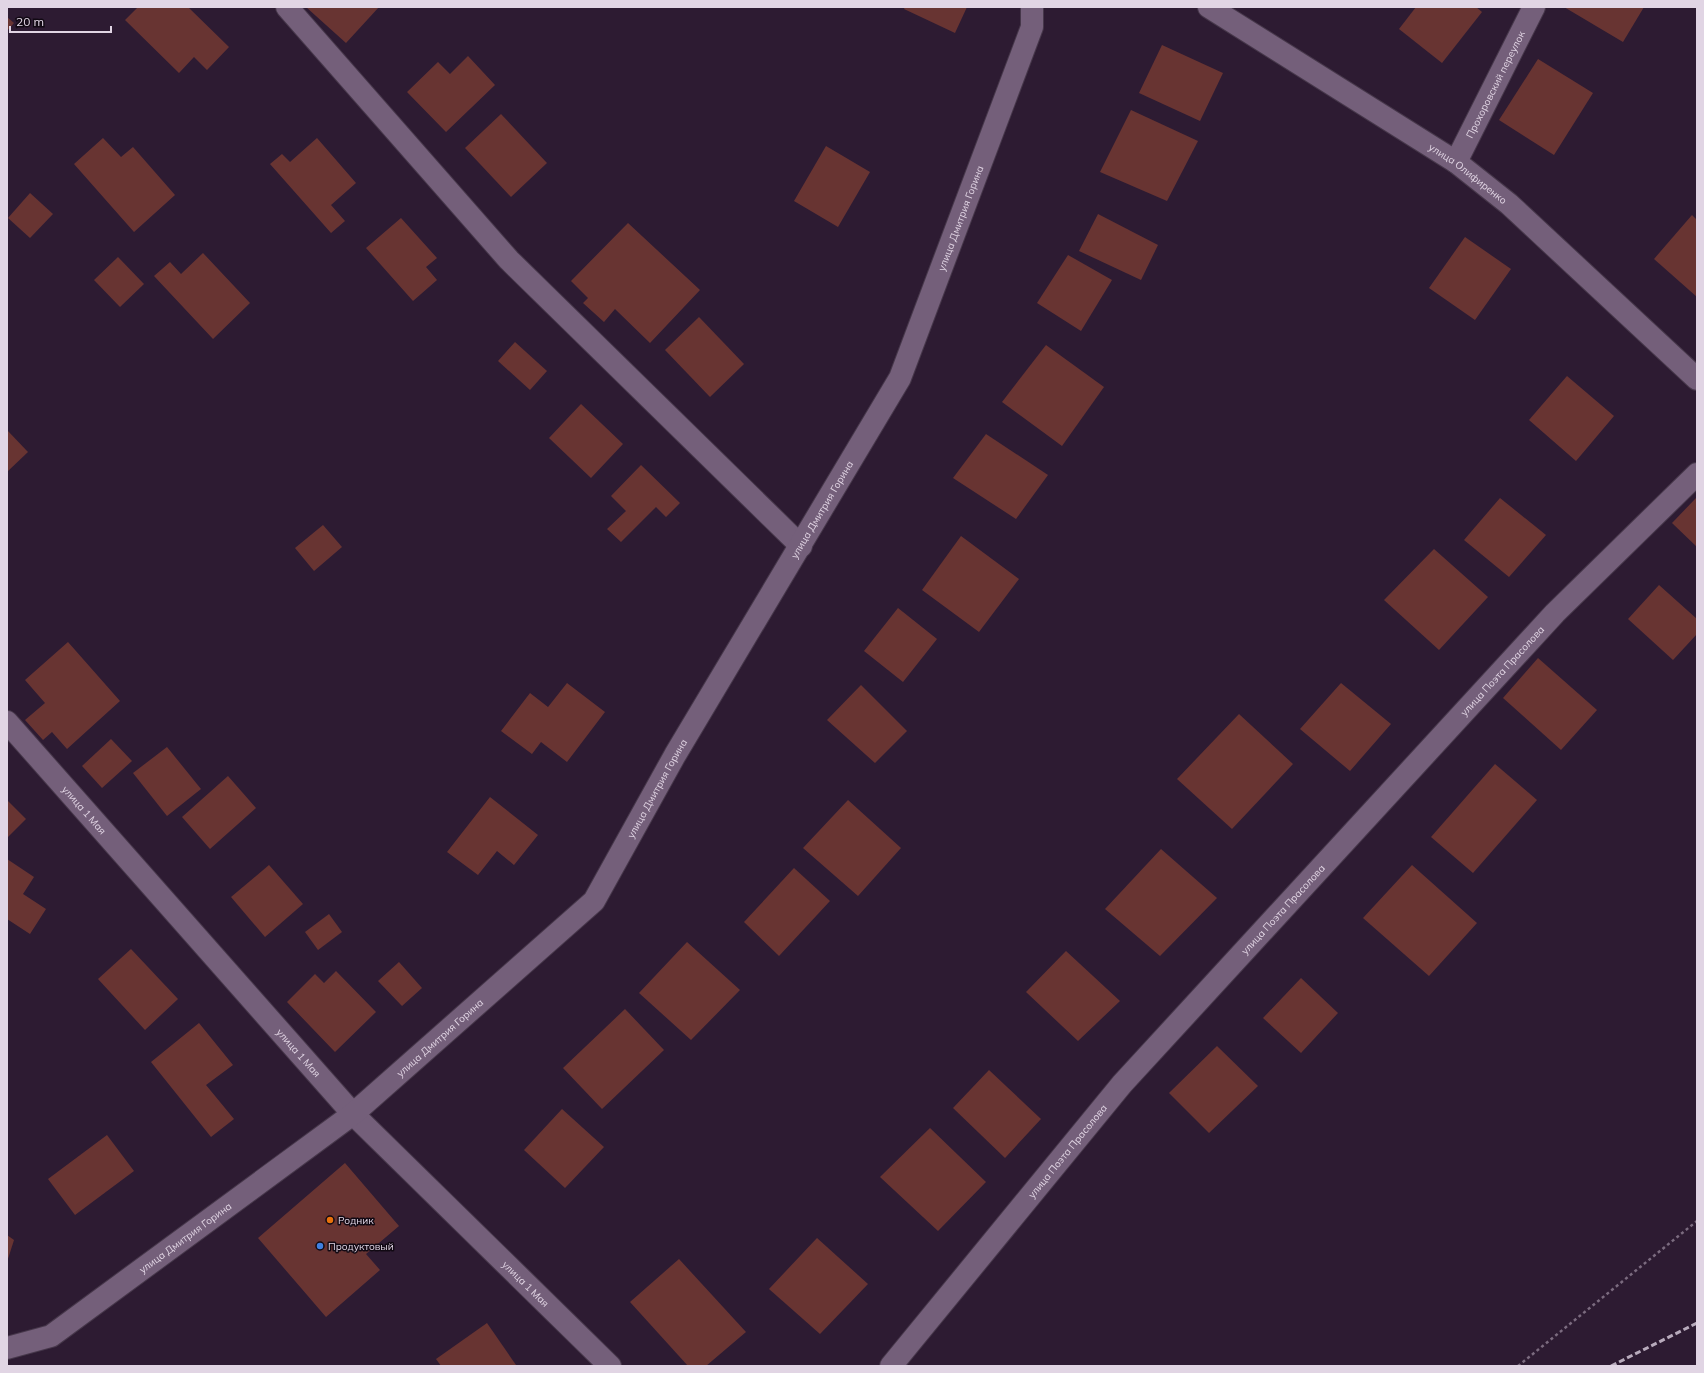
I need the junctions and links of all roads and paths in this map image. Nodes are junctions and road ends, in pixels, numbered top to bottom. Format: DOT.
graph roads {
  1 [pos="287,7"];
  2 [pos="1032,7"];
  3 [pos="1209,7"];
  4 [pos="1534,7"];
  5 [pos="1456,162"];
  6 [pos="1697,379"];
  7 [pos="1697,474"];
  8 [pos="801,546"];
  9 [pos="7,722"];
  10 [pos="353,1114"];
  11 [pos="1697,1221"];
  12 [pos="7,1348"];
  13 [pos="610,1366"];
  14 [pos="891,1366"];
  15 [pos="1518,1366"];
  1 -- 8 [label="street"];
  2 -- 8 [label="street, улица Дмитрия Горина"];
  3 -- 5 [label="street, улица Олифиренко"];
  4 -- 5 [label="street, Прохоровский переулок"];
  5 -- 6 [label="street, улица Олифиренко"];
  7 -- 14 [label="street, улица Поэта Прасолова"];
  8 -- 10 [label="street, улица Дмитрия Горина"];
  9 -- 10 [label="street, улица 1 Мая"];
  10 -- 12 [label="street, улица Дмитрия Горина"];
  10 -- 13 [label="street, улица 1 Мая"];
  11 -- 15 [label="path"];
}
